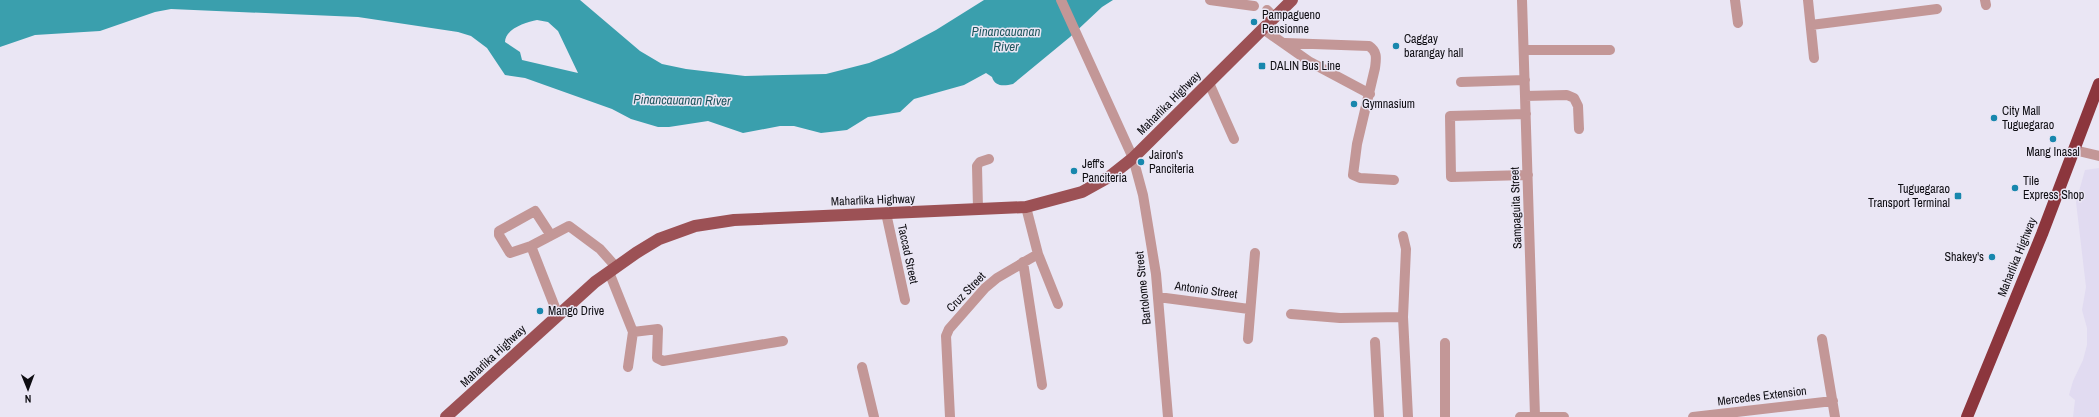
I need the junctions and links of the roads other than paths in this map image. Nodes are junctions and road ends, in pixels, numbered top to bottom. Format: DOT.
graph roads {
  1 [pos="1061,0"];
  2 [pos="1210,0"];
  3 [pos="1292,0"];
  4 [pos="1522,0"];
  5 [pos="1735,0"];
  6 [pos="1808,0"];
  7 [pos="1254,6"];
  8 [pos="1937,9"];
  9 [pos="1738,23"];
  10 [pos="1811,25"];
  11 [pos="1263,29"];
  12 [pos="1285,43"];
  13 [pos="1524,50"];
  14 [pos="1610,50"];
  15 [pos="1814,58"];
  16 [pos="1525,80"];
  17 [pos="1461,82"];
  18 [pos="1209,83"];
  19 [pos="2099,84"];
  20 [pos="1370,94"];
  21 [pos="1525,96"];
  22 [pos="1526,114"];
  23 [pos="1579,129"];
  24 [pos="1234,139"];
  25 [pos="2074,150"];
  26 [pos="2099,156"];
  27 [pos="1133,158"];
  28 [pos="988,159"];
  29 [pos="1528,175"];
  30 [pos="1394,180"];
  31 [pos="1026,207"];
  32 [pos="978,209"];
  33 [pos="886,213"];
  34 [pos="550,234"];
  35 [pos="1403,236"];
  36 [pos="531,246"];
  37 [pos="1255,253"];
  38 [pos="1038,254"];
  39 [pos="1023,262"];
  40 [pos="613,270"];
  41 [pos="1158,297"];
  42 [pos="905,300"];
  43 [pos="1058,304"];
  44 [pos="1249,309"];
  45 [pos="1290,314"];
  46 [pos="558,315"];
  47 [pos="1403,317"];
  48 [pos="633,332"];
  49 [pos="1248,339"];
  50 [pos="1822,339"];
  51 [pos="783,341"];
  52 [pos="1375,342"];
  53 [pos="1445,343"];
  54 [pos="628,367"];
  55 [pos="862,367"];
  56 [pos="1042,385"];
  57 [pos="1833,401"];
  58 [pos="1535,416"];
  59 [pos="1560,416"];
  60 [pos="446,417"];
  61 [pos="874,417"];
  62 [pos="950,417"];
  63 [pos="1168,417"];
  64 [pos="1379,417"];
  65 [pos="1408,417"];
  66 [pos="1445,417"];
  67 [pos="1520,417"];
  68 [pos="1693,417"];
  69 [pos="1835,417"];
  70 [pos="1967,417"];
  1 -- 27 [label="street, Bartolome Street"];
  2 -- 7 [label="street"];
  3 -- 11 [label="main road, Maharlika Highway"];
  4 -- 13 [label="street, Sampaguita Street"];
  5 -- 9 [label="street"];
  6 -- 10 [label="street"];
  8 -- 10 [label="street"];
  10 -- 15 [label="street"];
  11 -- 12 [label="street"];
  11 -- 18 [label="main road, Maharlika Highway"];
  12 -- 20 [label="street"];
  12 -- 20 [label="street"];
  13 -- 14 [label="street"];
  13 -- 16 [label="street, Sampaguita Street"];
  16 -- 17 [label="street"];
  16 -- 21 [label="street, Sampaguita Street"];
  18 -- 24 [label="street"];
  18 -- 27 [label="main road, Maharlika Highway"];
  19 -- 25 [label="highway, Maharlika Highway"];
  20 -- 30 [label="street"];
  21 -- 22 [label="street, Sampaguita Street"];
  21 -- 23 [label="street"];
  22 -- 29 [label="street, Sampaguita Street"];
  22 -- 29 [label="street"];
  25 -- 26 [label="street"];
  25 -- 70 [label="highway, Maharlika Highway"];
  27 -- 31 [label="main road, Maharlika Highway"];
  27 -- 41 [label="street, Bartolome Street"];
  28 -- 32 [label="street"];
  29 -- 58 [label="street, Sampaguita Street"];
  31 -- 32 [label="main road, Maharlika Highway"];
  31 -- 38 [label="street"];
  32 -- 33 [label="main road, Maharlika Highway"];
  33 -- 40 [label="main road, Maharlika Highway"];
  33 -- 42 [label="street, Taccad Street"];
  34 -- 36 [label="street"];
  34 -- 36 [label="street"];
  34 -- 40 [label="street"];
  35 -- 47 [label="street"];
  36 -- 46 [label="street"];
  37 -- 44 [label="street"];
  38 -- 39 [label="street, Cruz Street"];
  38 -- 43 [label="street"];
  39 -- 56 [label="street"];
  39 -- 62 [label="street, Cruz Street"];
  40 -- 46 [label="main road, Maharlika Highway"];
  40 -- 48 [label="street"];
  41 -- 44 [label="street, Antonio Street"];
  41 -- 63 [label="street, Bartolome Street"];
  44 -- 49 [label="street"];
  45 -- 47 [label="street"];
  46 -- 60 [label="main road, Maharlika Highway"];
  47 -- 65 [label="street"];
  48 -- 51 [label="street"];
  48 -- 54 [label="street"];
  50 -- 57 [label="street"];
  52 -- 64 [label="street"];
  53 -- 66 [label="street"];
  55 -- 61 [label="street"];
  57 -- 68 [label="street, Mercedes Extension"];
  57 -- 69 [label="street"];
  58 -- 59 [label="street"];
  58 -- 67 [label="street"];
}
